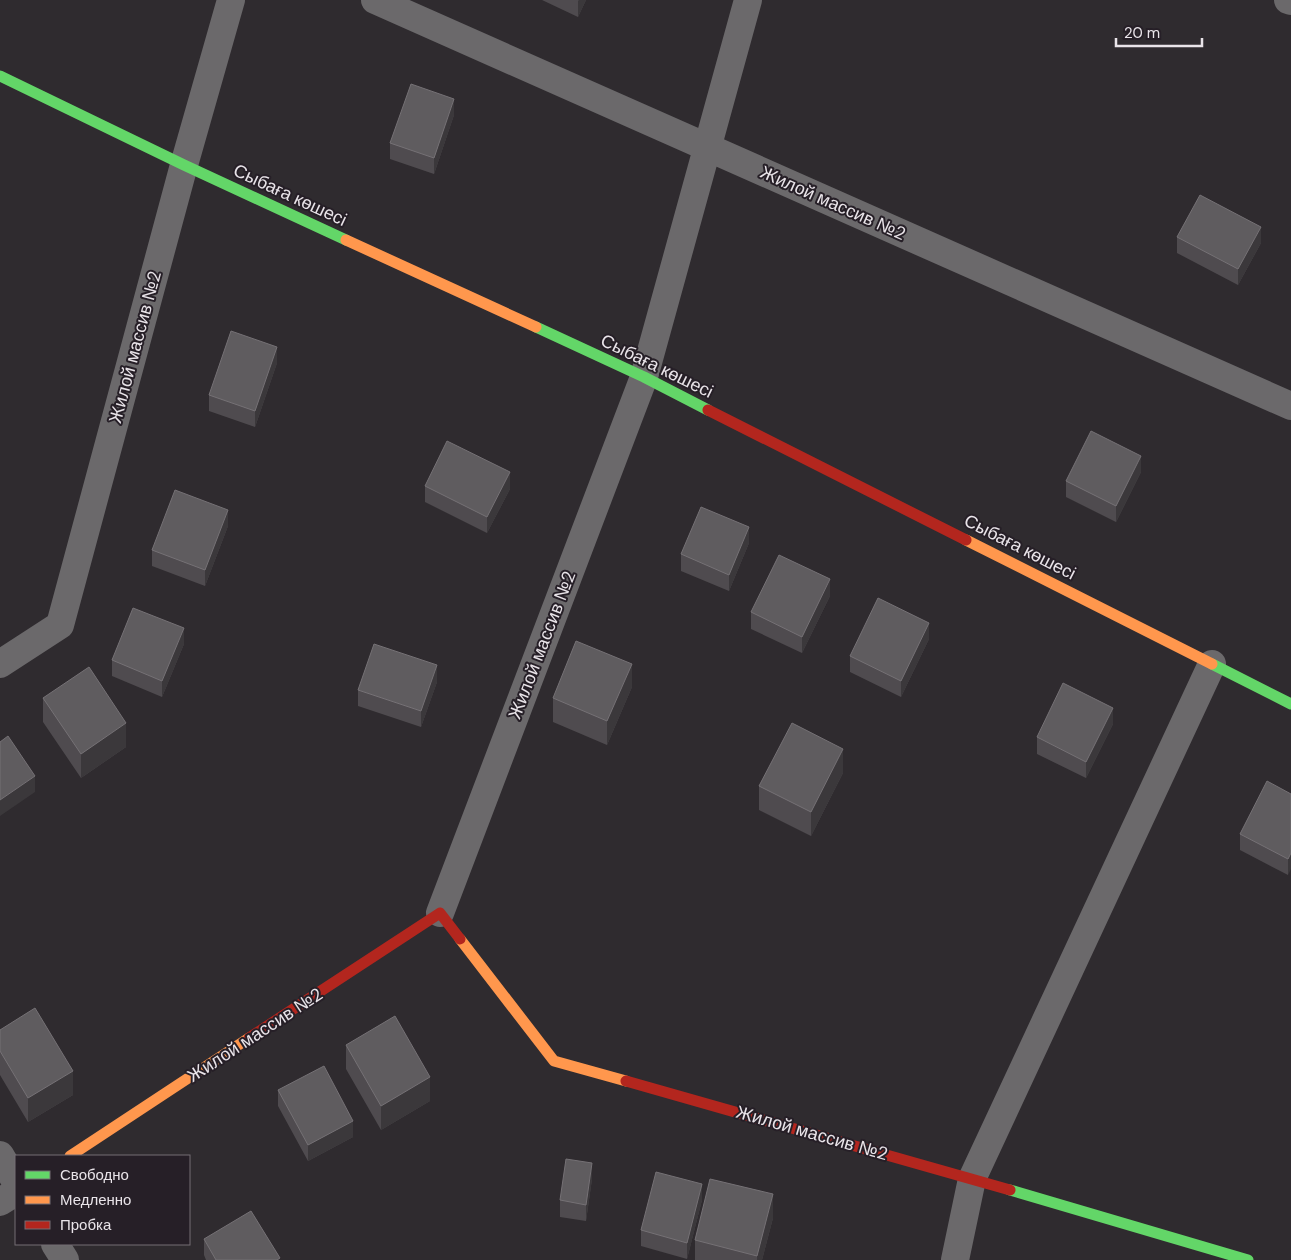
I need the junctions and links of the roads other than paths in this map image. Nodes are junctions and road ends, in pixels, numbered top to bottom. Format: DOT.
graph roads {
  1 [pos="231,0"];
  2 [pos="375,0"];
  3 [pos="748,0"];
  4 [pos="0,76"];
  5 [pos="707,147"];
  6 [pos="184,165"];
  7 [pos="644,377"];
  8 [pos="1291,406"];
  9 [pos="0,664"];
  10 [pos="1212,664"];
  11 [pos="1291,704"];
  12 [pos="440,913"];
  13 [pos="0,1155"];
  14 [pos="72,1155"];
  15 [pos="972,1178"];
  16 [pos="15,1180"];
  17 [pos="15,1193"];
  18 [pos="0,1202"];
  19 [pos="56,1245"];
  20 [pos="65,1260"];
  21 [pos="955,1260"];
  22 [pos="1248,1260"];
  1 -- 6 [label="street, Жилой массив №2"];
  2 -- 5 [label="street, Жилой массив №2"];
  3 -- 5 [label="street, Жилой массив №2"];
  4 -- 6 [label="street, Сыбаға көшесі"];
  5 -- 7 [label="street, Жилой массив №2"];
  5 -- 8 [label="street, Жилой массив №2"];
  6 -- 7 [label="street, Сыбаға көшесі"];
  6 -- 9 [label="street, Жилой массив №2"];
  7 -- 10 [label="street, Сыбаға көшесі"];
  7 -- 12 [label="street, Жилой массив №2"];
  10 -- 11 [label="street, Сыбаға көшесі"];
  10 -- 15 [label="street"];
  12 -- 14 [label="street, Жилой массив №2"];
  12 -- 15 [label="street, Жилой массив №2"];
  13 -- 16 [label="street"];
  15 -- 21 [label="street"];
  15 -- 22 [label="street, Жилой массив №2"];
  17 -- 18 [label="street"];
  19 -- 20 [label="street"];
}
